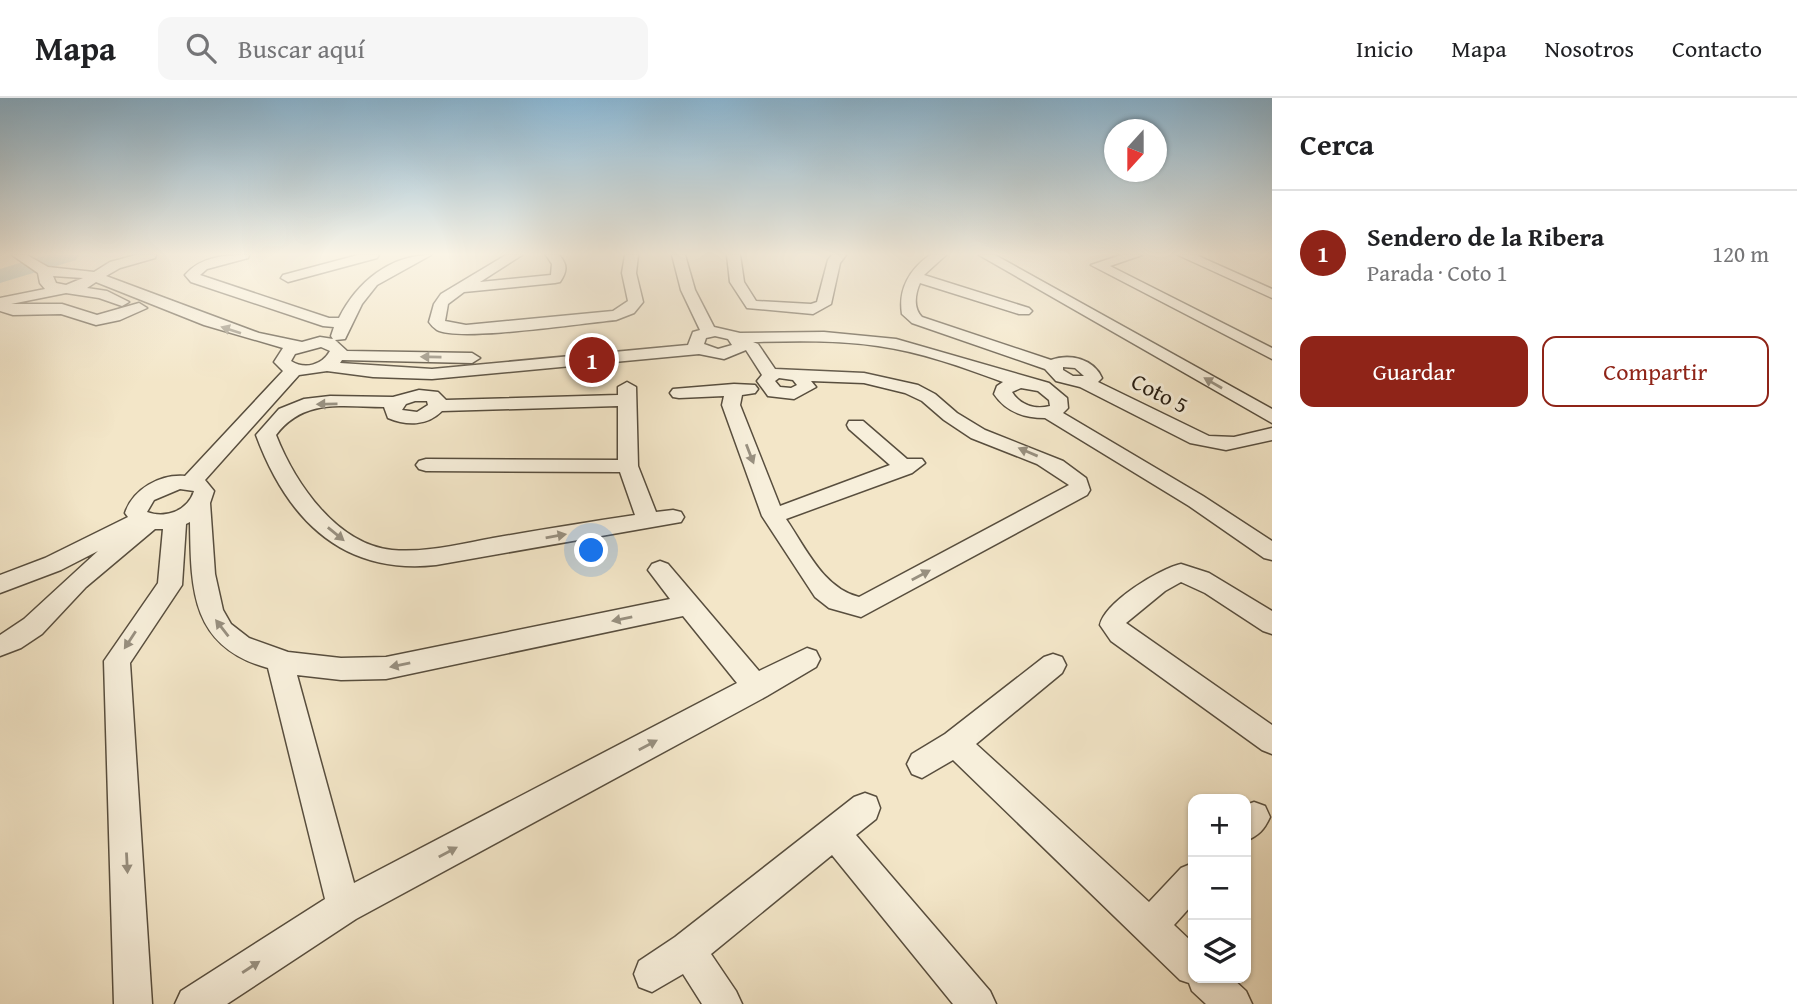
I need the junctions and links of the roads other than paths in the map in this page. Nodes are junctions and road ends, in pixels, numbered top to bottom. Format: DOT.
graph roads {
  1 [pos="21,297"];
  2 [pos="111,297"];
  3 [pos="146,297"];
  4 [pos="255,297"];
  5 [pos="359,297"];
  6 [pos="448,297"];
  7 [pos="635,297"];
  8 [pos="690,297"];
  9 [pos="744,297"];
  10 [pos="825,297"];
  11 [pos="910,297"];
  12 [pos="980,297"];
  13 [pos="1061,297"];
  14 [pos="1161,297"];
  15 [pos="0,303"];
  16 [pos="139,308"];
  17 [pos="1024,311"];
  18 [pos="335,322"];
  19 [pos="701,341"];
  20 [pos="743,344"];
  21 [pos="773,346"];
  22 [pos="329,352"];
  23 [pos="1272,354"];
  24 [pos="292,357"];
  25 [pos="1054,370"];
  26 [pos="404,374"];
  27 [pos="432,374"];
  28 [pos="782,378"];
  29 [pos="1081,382"];
  30 [pos="1021,383"];
  31 [pos="1042,387"];
  32 [pos="734,389"];
  33 [pos="1003,390"];
  34 [pos="678,393"];
  35 [pos="399,400"];
  36 [pos="435,401"];
  37 [pos="1056,405"];
  38 [pos="1272,417"];
  39 [pos="856,425"];
  40 [pos="1272,434"];
  41 [pos="426,465"];
  42 [pos="628,466"];
  43 [pos="910,466"];
  44 [pos="195,493"];
  45 [pos="773,516"];
  46 [pos="673,517"];
  47 [pos="176,520"];
  48 [pos="648,520"];
  49 [pos="145,521"];
  50 [pos="1272,539"];
  51 [pos="1272,552"];
  52 [pos="660,570"];
  53 [pos="0,584"];
  54 [pos="206,590"];
  55 [pos="162,600"];
  56 [pos="689,605"];
  57 [pos="1272,624"];
  58 [pos="0,646"];
  59 [pos="807,659"];
  60 [pos="280,662"];
  61 [pos="1052,665"];
  62 [pos="757,688"];
  63 [pos="1272,741"];
  64 [pos="955,743"];
  65 [pos="922,764"];
  66 [pos="865,808"];
  67 [pos="835,835"];
  68 [pos="1188,885"];
  69 [pos="344,907"];
  70 [pos="1150,926"];
  71 [pos="688,950"];
  72 [pos="1188,962"];
  73 [pos="652,974"];
  74 [pos="1210,983"];
  75 [pos="133,1004"];
  76 [pos="194,1004"];
  77 [pos="723,1004"];
  78 [pos="977,1004"];
  79 [pos="1233,1004"];
  1 -- 15 [label="street"];
  2 -- 16 [label="street"];
  24 -- 3 [label="street, one-way"];
  4 -- 18 [label="street"];
  5 -- 18 [label="street"];
  6 -- 7 [label="street"];
  8 -- 19 [label="street"];
  9 -- 10 [label="street"];
  11 -- 25 [label="street"];
  12 -- 17 [label="street"];
  38 -- 13 [label="street, one-way"];
  14 -- 23 [label="street"];
  15 -- 16 [label="street"];
  16 -- 24 [label="street"];
  18 -- 22 [label="street"];
  19 -- 20 [label="street"];
  19 -- 22 [label="street, one-way"];
  19 -- 27 [label="street"];
  20 -- 21 [label="street"];
  20 -- 28 [label="street"];
  20 -- 30 [label="street"];
  21 -- 28 [label="street"];
  21 -- 33 [label="street"];
  22 -- 24 [label="street"];
  22 -- 24 [label="street"];
  22 -- 26 [label="street"];
  24 -- 44 [label="street"];
  25 -- 29 [label="street"];
  25 -- 31 [label="street"];
  26 -- 27 [label="street"];
  26 -- 35 [label="street"];
  27 -- 36 [label="street"];
  28 -- 32 [label="street"];
  45 -- 28 [label="street, one-way"];
  29 -- 37 [label="street"];
  29 -- 40 [label="street, Coto 5"];
  30 -- 31 [label="street"];
  30 -- 33 [label="street"];
  31 -- 37 [label="street"];
  32 -- 34 [label="street"];
  32 -- 45 [label="street, one-way"];
  33 -- 37 [label="street"];
  35 -- 36 [label="street"];
  35 -- 48 [label="street, one-way"];
  36 -- 42 [label="street"];
  37 -- 50 [label="street"];
  37 -- 51 [label="street"];
  39 -- 43 [label="street"];
  41 -- 42 [label="street"];
  42 -- 48 [label="street"];
  43 -- 45 [label="street"];
  44 -- 47 [label="street"];
  44 -- 49 [label="street"];
  44 -- 54 [label="street"];
  46 -- 48 [label="street"];
  47 -- 49 [label="street"];
  47 -- 55 [label="street"];
  49 -- 53 [label="street"];
  49 -- 58 [label="street"];
  52 -- 56 [label="street"];
  54 -- 55 [label="street"];
  60 -- 54 [label="street, one-way"];
  55 -- 75 [label="street, one-way"];
  56 -- 60 [label="street, one-way"];
  56 -- 62 [label="street"];
  57 -- 63 [label="street"];
  59 -- 62 [label="street"];
  60 -- 69 [label="street"];
  61 -- 64 [label="street"];
  69 -- 62 [label="street, one-way"];
  64 -- 65 [label="street"];
  64 -- 70 [label="street"];
  66 -- 67 [label="street"];
  67 -- 71 [label="street"];
  67 -- 78 [label="street"];
  68 -- 70 [label="street"];
  76 -- 69 [label="street, one-way"];
  70 -- 72 [label="street"];
  71 -- 73 [label="street"];
  71 -- 77 [label="street"];
  74 -- 79 [label="street"];
}
